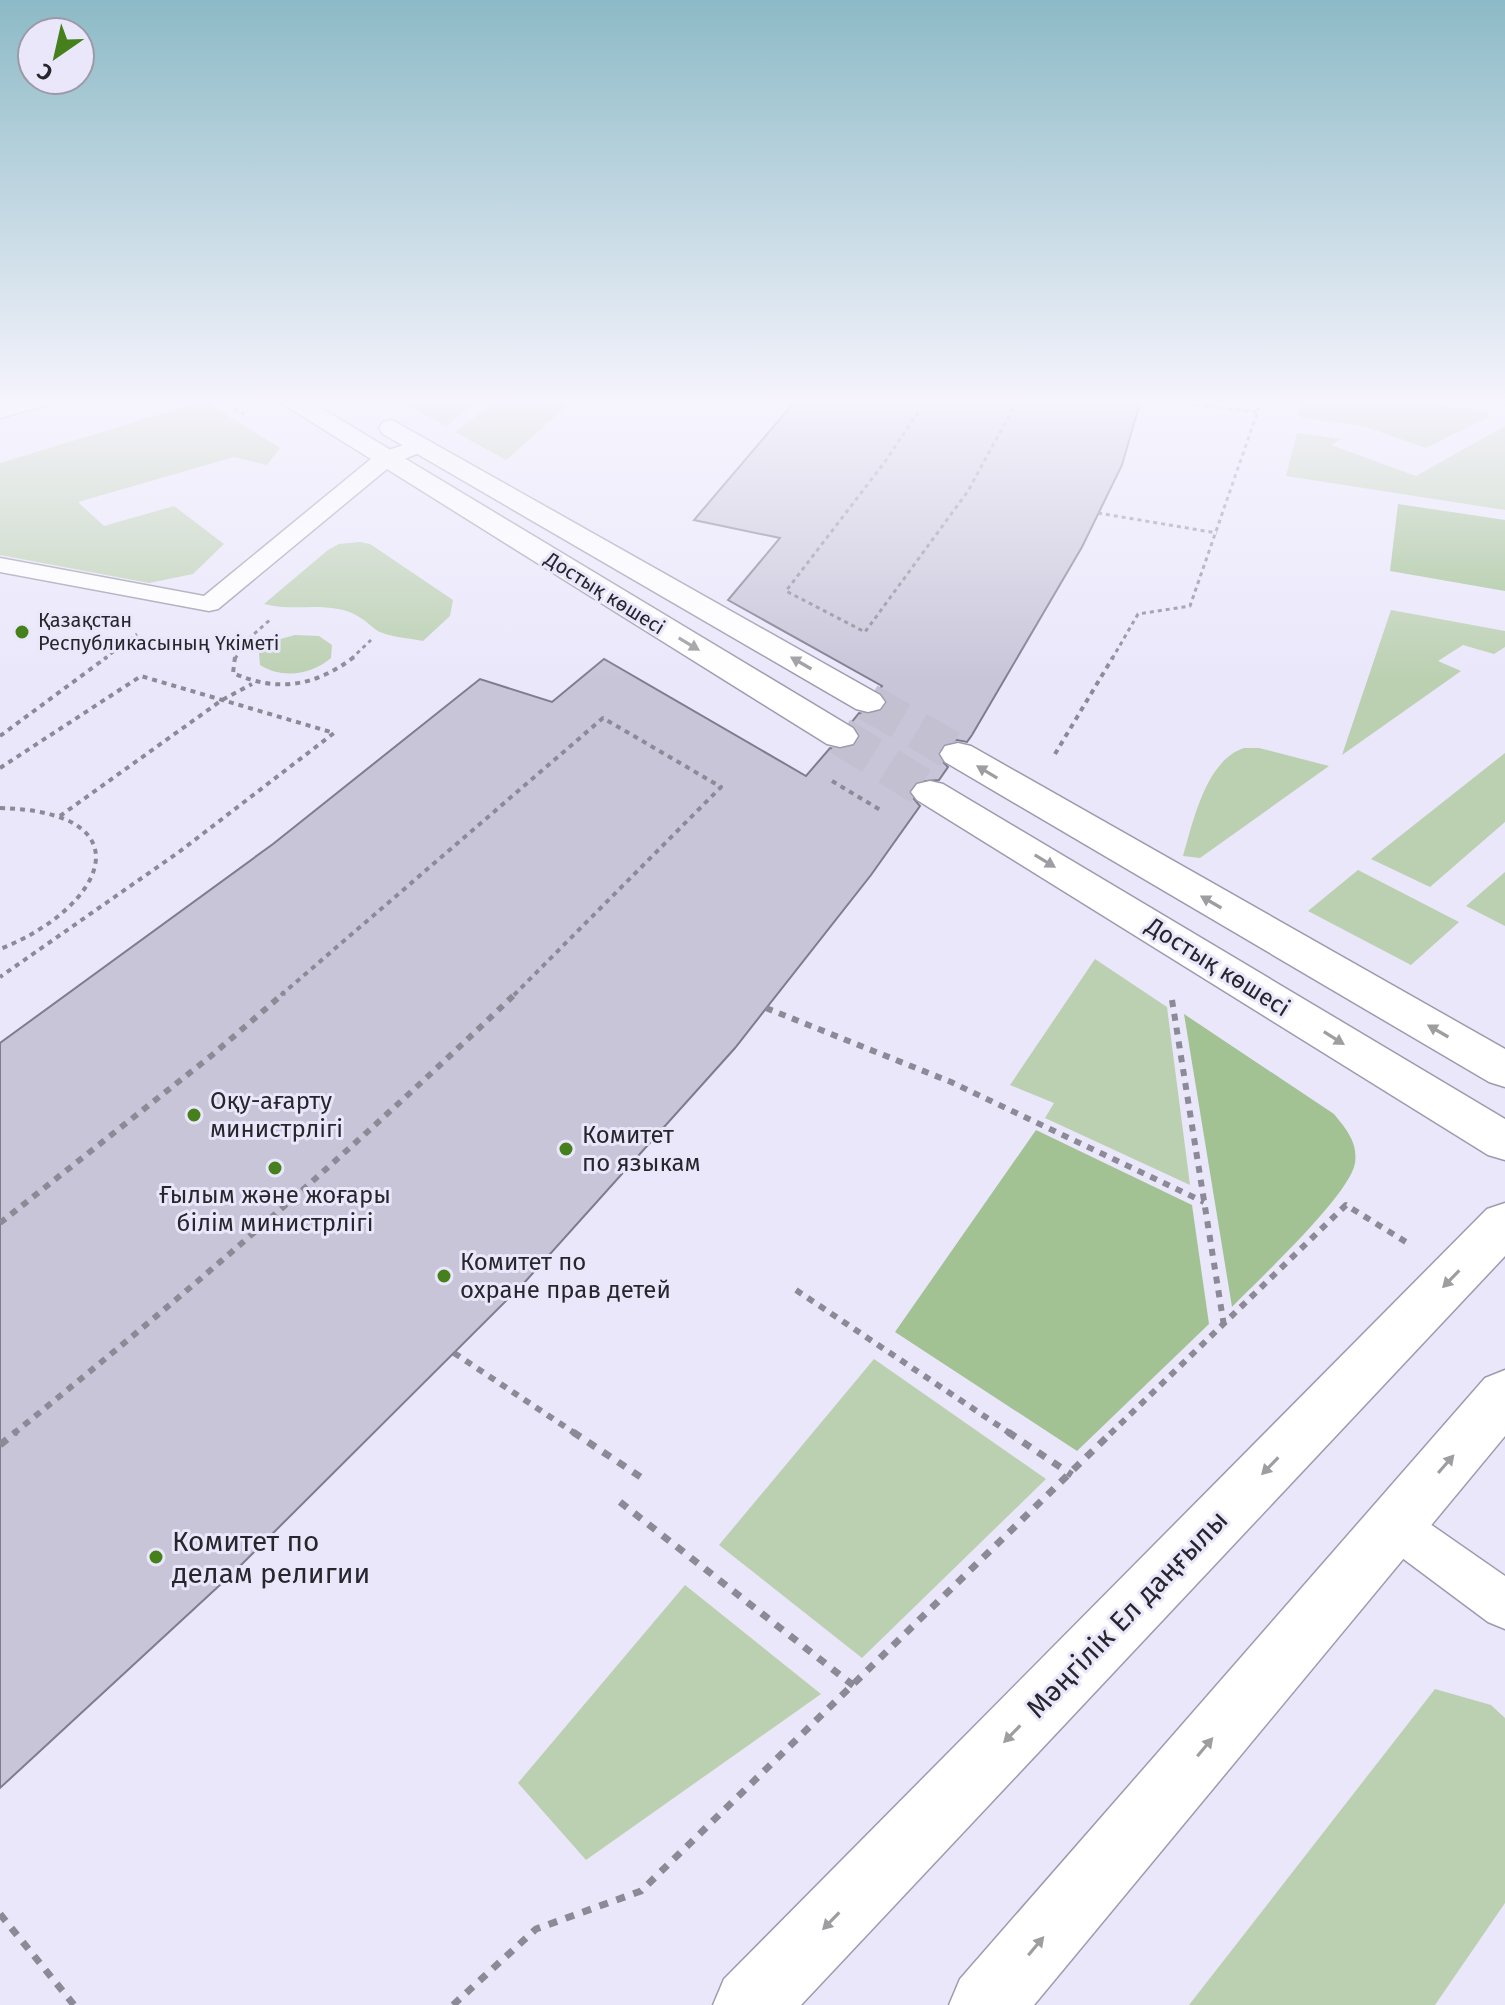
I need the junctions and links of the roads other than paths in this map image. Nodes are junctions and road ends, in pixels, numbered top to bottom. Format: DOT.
graph roads {
  1 [pos="344,493"];
  2 [pos="440,493"];
  3 [pos="504,493"];
  4 [pos="0,565"];
  5 [pos="868,702"];
  6 [pos="840,736"];
  7 [pos="958,754"];
  8 [pos="930,792"];
  9 [pos="1505,1070"];
  10 [pos="1505,1142"];
  11 [pos="1505,1223"];
  12 [pos="1505,1395"];
  13 [pos="1394,1525"];
  14 [pos="1505,1605"];
  15 [pos="750,2005"];
  16 [pos="986,2005"];
  1 -- 4 [label="lane"];
  2 -- 6 [label="street, Достық көшесі, one-way"];
  5 -- 3 [label="street, Достық көшесі, one-way"];
  9 -- 7 [label="street, Достық көшесі, one-way"];
  8 -- 10 [label="street, Достық көшесі, one-way"];
  11 -- 15 [label="street, Мәңгілік Ел даңғылы, one-way"];
  13 -- 12 [label="street, one-way"];
  13 -- 14 [label="lane"];
  16 -- 13 [label="street, one-way"];
}
